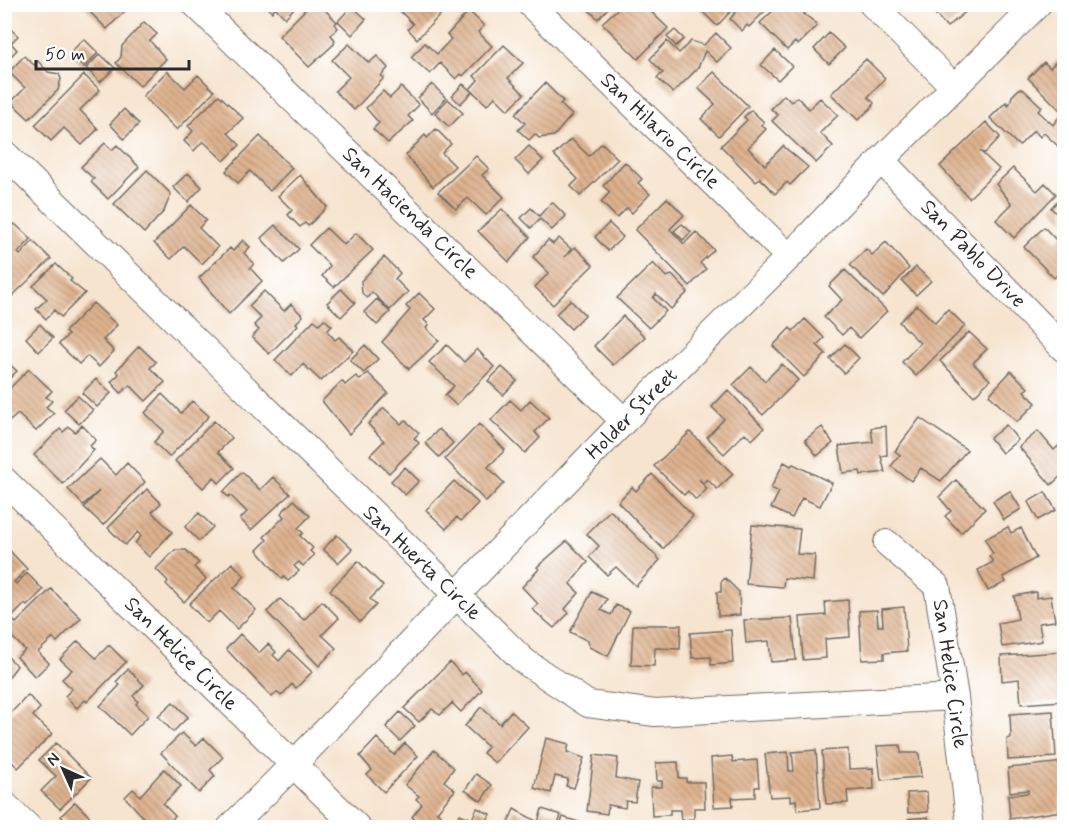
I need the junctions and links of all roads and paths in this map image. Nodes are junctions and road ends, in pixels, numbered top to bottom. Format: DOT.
graph roads {
  1 [pos="195,4"];
  2 [pos="530,4"];
  3 [pos="872,4"];
  4 [pos="1038,4"];
  5 [pos="954,87"];
  6 [pos="4,153"];
  7 [pos="881,160"];
  8 [pos="789,257"];
  9 [pos="1065,349"];
  10 [pos="624,421"];
  11 [pos="4,480"];
  12 [pos="887,543"];
  13 [pos="455,596"];
  14 [pos="955,698"];
  15 [pos="293,765"];
  16 [pos="4,804"];
  17 [pos="29,828"];
  18 [pos="230,828"];
  19 [pos="358,828"];
  20 [pos="970,828"];
  1 -- 10 [label="street, San Hacienda Circle"];
  2 -- 8 [label="street, San Hilario Circle"];
  3 -- 5 [label="street"];
  4 -- 5 [label="street, Holder Street"];
  5 -- 7 [label="street, Holder Street"];
  6 -- 13 [label="street, San Huerta Circle"];
  7 -- 8 [label="street, Holder Street"];
  7 -- 9 [label="street, San Pablo Drive"];
  8 -- 10 [label="street, Holder Street"];
  10 -- 13 [label="street, Holder Street"];
  11 -- 15 [label="street, San Helice Circle"];
  12 -- 14 [label="street, San Helice Circle"];
  13 -- 14 [label="street, San Huerta Circle"];
  13 -- 15 [label="street, Holder Street"];
  14 -- 20 [label="street, San Helice Circle"];
  15 -- 18 [label="street, Holder Street"];
  15 -- 19 [label="street, San Helice Circle"];
  16 -- 17 [label="street"];
}
